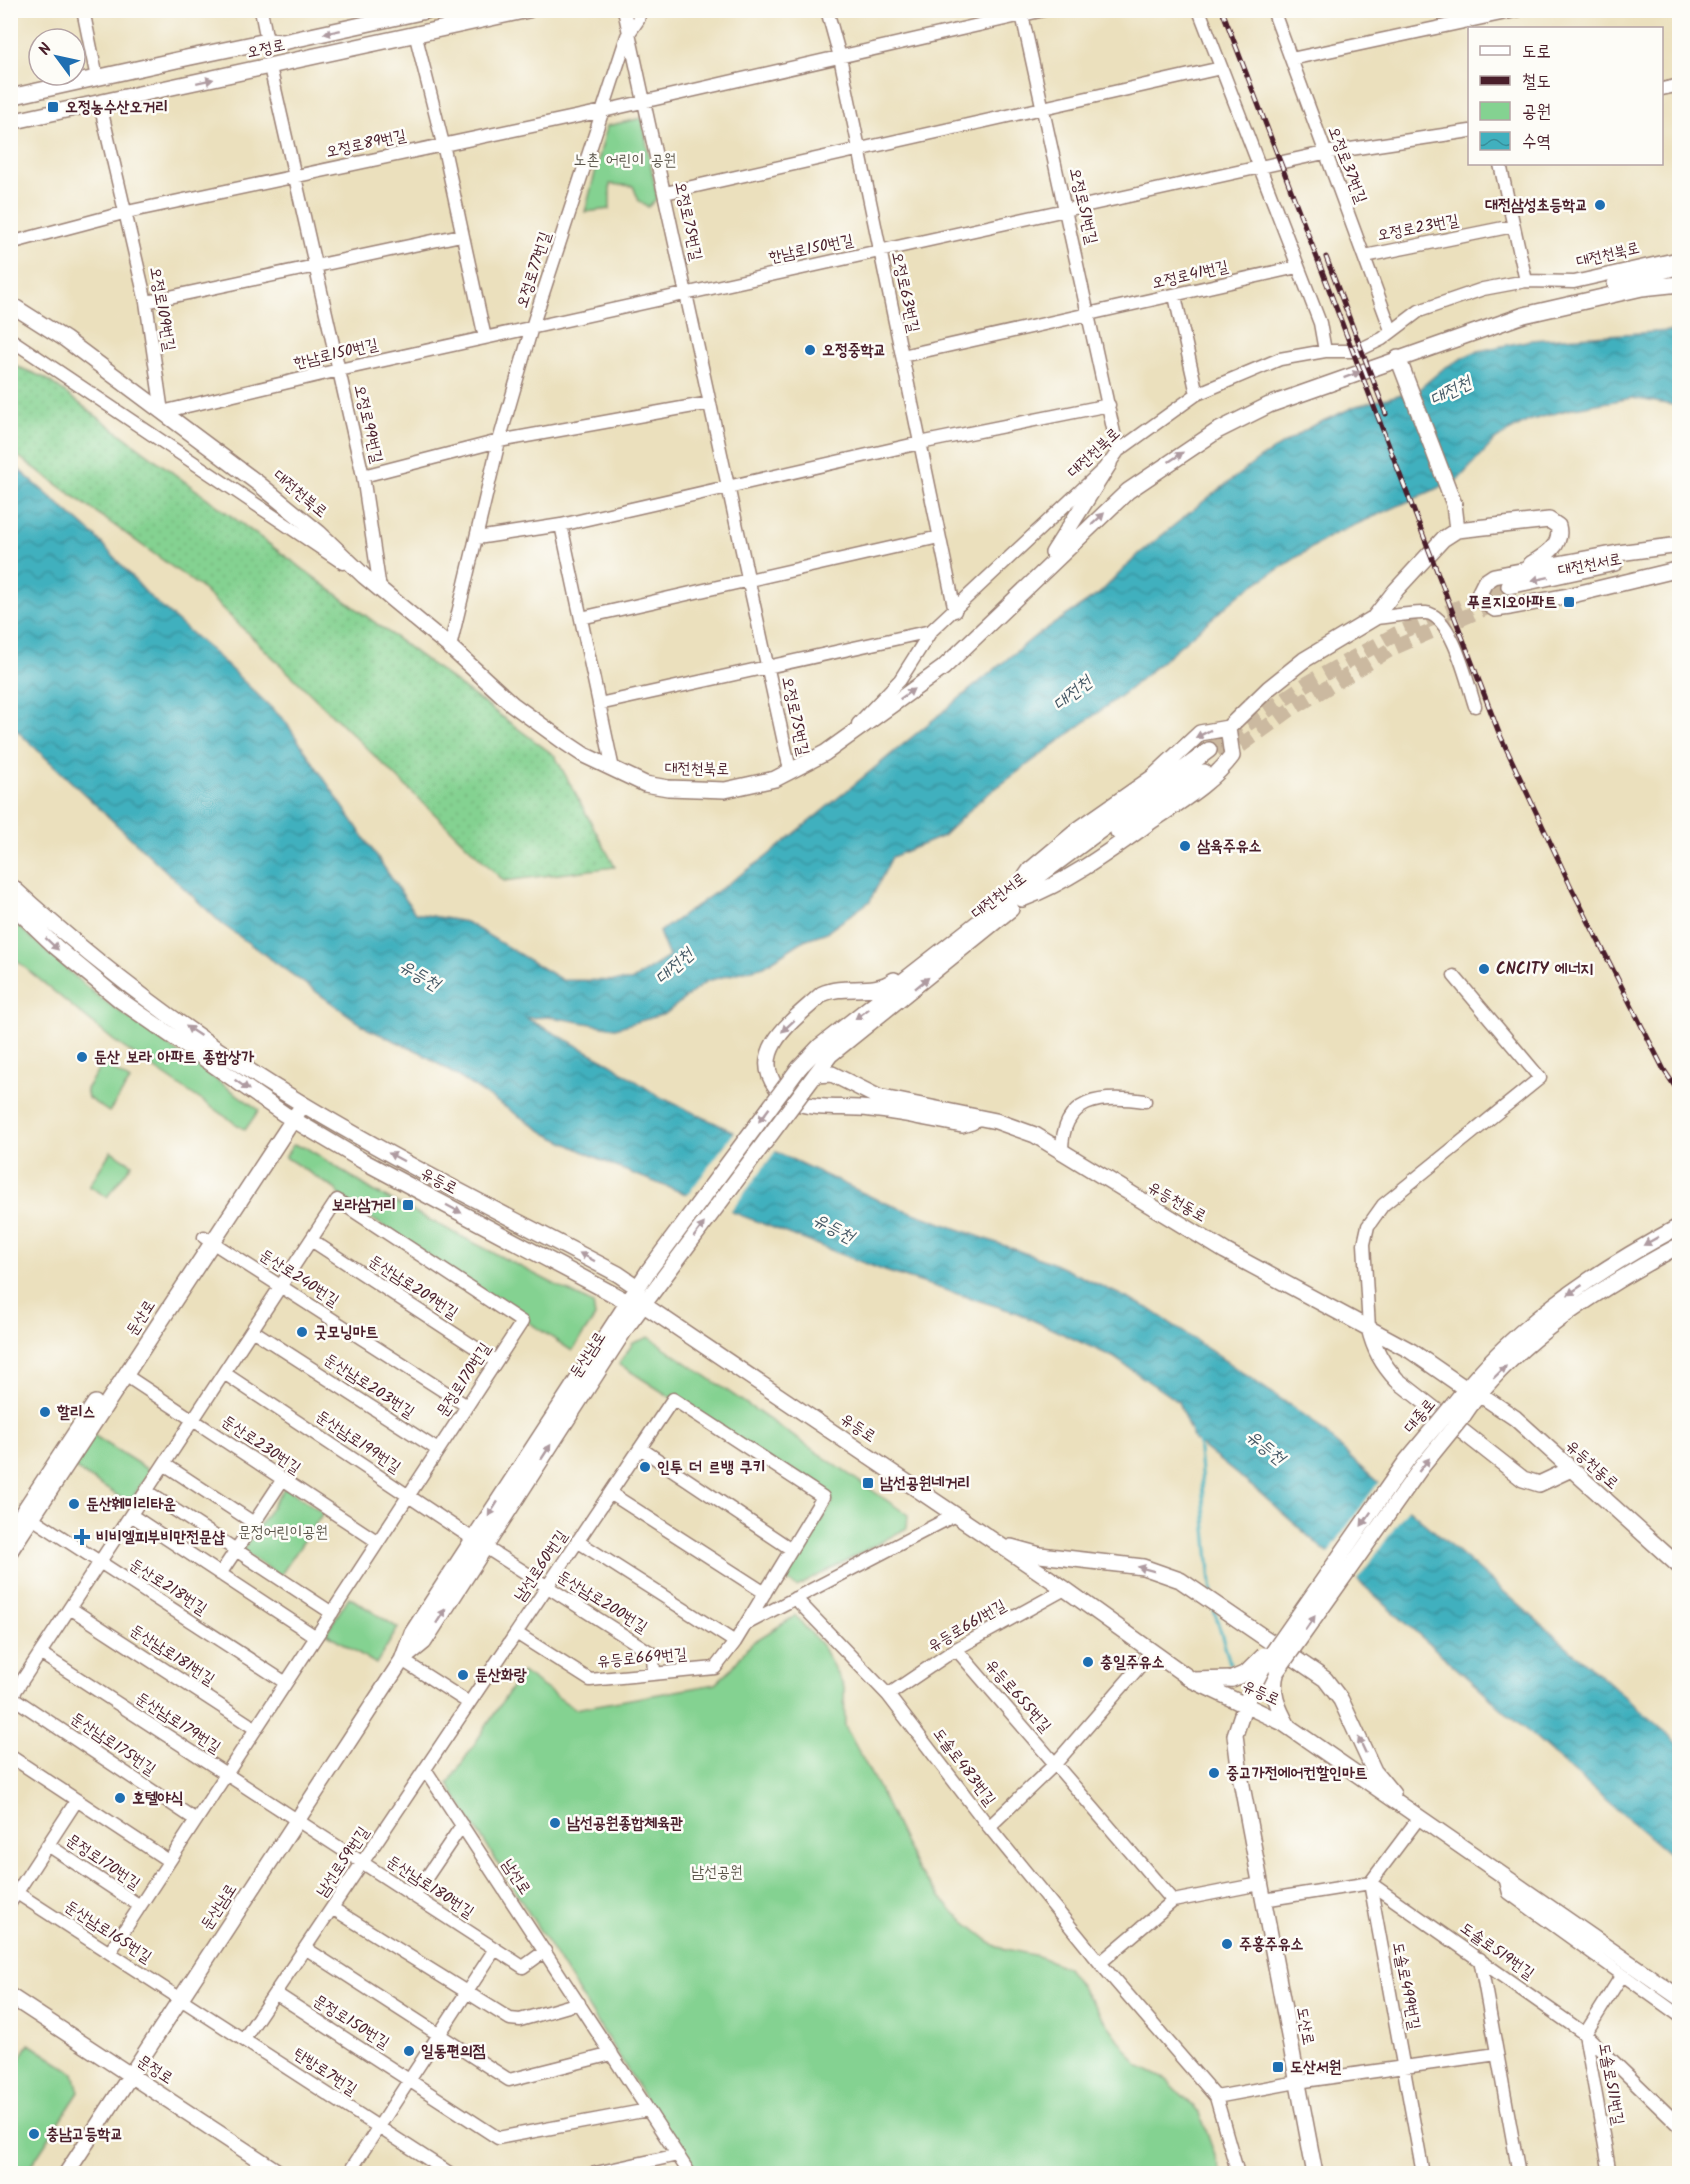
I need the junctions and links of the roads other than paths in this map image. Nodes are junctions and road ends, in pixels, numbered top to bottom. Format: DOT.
graph roads {
  1 [pos="83,10"];
  2 [pos="261,10"];
  3 [pos="528,10"];
  4 [pos="624,10"];
  5 [pos="640,10"];
  6 [pos="828,10"];
  7 [pos="1044,10"];
  8 [pos="1199,10"];
  9 [pos="1273,10"];
  10 [pos="1520,10"];
  11 [pos="421,12"];
  12 [pos="1021,13"];
  13 [pos="1470,20"];
  14 [pos="627,36"];
  15 [pos="416,37"];
  16 [pos="267,42"];
  17 [pos="840,57"];
  18 [pos="1291,59"];
  19 [pos="270,67"];
  20 [pos="1221,68"];
  21 [pos="97,78"];
  22 [pos="1680,85"];
  23 [pos="1663,89"];
  24 [pos="10,97"];
  25 [pos="645,99"];
  26 [pos="100,104"];
  27 [pos="1043,106"];
  28 [pos="603,111"];
  29 [pos="10,122"];
  30 [pos="1468,131"];
  31 [pos="443,144"];
  32 [pos="858,148"];
  33 [pos="1324,153"];
  34 [pos="1500,165"];
  35 [pos="1260,167"];
  36 [pos="295,176"];
  37 [pos="665,193"];
  38 [pos="1067,210"];
  39 [pos="127,212"];
  40 [pos="1513,226"];
  41 [pos="461,235"];
  42 [pos="10,243"];
  43 [pos="880,251"];
  44 [pos="1365,256"];
  45 [pos="1680,258"];
  46 [pos="1680,266"];
  47 [pos="1297,267"];
  48 [pos="315,268"];
  49 [pos="1526,281"];
  50 [pos="1680,284"];
  51 [pos="687,293"];
  52 [pos="1175,296"];
  53 [pos="146,302"];
  54 [pos="10,304"];
  55 [pos="1089,313"];
  56 [pos="532,327"];
  57 [pos="1391,330"];
  58 [pos="1464,334"];
  59 [pos="485,338"];
  60 [pos="10,339"];
  61 [pos="1325,351"];
  62 [pos="902,356"];
  63 [pos="1398,358"];
  64 [pos="339,370"];
  65 [pos="1197,394"];
  66 [pos="710,403"];
  67 [pos="1109,405"];
  68 [pos="162,412"];
  69 [pos="499,441"];
  70 [pos="920,443"];
  71 [pos="1118,451"];
  72 [pos="1108,464"];
  73 [pos="363,476"];
  74 [pos="729,487"];
  75 [pos="239,494"];
  76 [pos="561,525"];
  77 [pos="1457,530"];
  78 [pos="319,533"];
  79 [pos="939,537"];
  80 [pos="477,538"];
  81 [pos="1680,547"];
  82 [pos="1680,568"];
  83 [pos="1525,569"];
  84 [pos="1040,573"];
  85 [pos="364,576"];
  86 [pos="749,581"];
  87 [pos="380,589"];
  88 [pos="1504,598"];
  89 [pos="955,611"];
  90 [pos="581,618"];
  91 [pos="1374,618"];
  92 [pos="931,631"];
  93 [pos="450,647"];
  94 [pos="768,668"];
  95 [pos="599,704"];
  96 [pos="1475,706"];
  97 [pos="1228,728"];
  98 [pos="842,741"];
  99 [pos="1214,755"];
  100 [pos="613,770"];
  101 [pos="790,770"];
  102 [pos="10,885"];
  103 [pos="1017,897"];
  104 [pos="10,903"];
  105 [pos="947,946"];
  106 [pos="1454,976"];
  107 [pos="848,1041"];
  108 [pos="814,1075"];
  109 [pos="854,1086"];
  110 [pos="1145,1101"];
  111 [pos="298,1102"];
  112 [pos="288,1117"];
  113 [pos="985,1119"];
  114 [pos="1062,1153"];
  115 [pos="1680,1226"];
  116 [pos="208,1240"];
  117 [pos="311,1240"];
  118 [pos="1680,1245"];
  119 [pos="281,1286"];
  120 [pos="637,1287"];
  121 [pos="628,1302"];
  122 [pos="644,1305"];
  123 [pos="1369,1328"];
  124 [pos="252,1330"];
  125 [pos="496,1361"];
  126 [pos="224,1373"];
  127 [pos="126,1375"];
  128 [pos="1472,1391"];
  129 [pos="467,1406"];
  130 [pos="1457,1411"];
  131 [pos="193,1420"];
  132 [pos="640,1448"];
  133 [pos="438,1450"];
  134 [pos="164,1464"];
  135 [pos="1569,1470"];
  136 [pos="283,1479"];
  137 [pos="146,1491"];
  138 [pos="610,1493"];
  139 [pos="409,1496"];
  140 [pos="822,1497"];
  141 [pos="131,1515"];
  142 [pos="955,1515"];
  143 [pos="32,1518"];
  144 [pos="254,1523"];
  145 [pos="10,1532"];
  146 [pos="577,1541"];
  147 [pos="378,1542"];
  148 [pos="995,1542"];
  149 [pos="479,1543"];
  150 [pos="236,1550"];
  151 [pos="791,1550"];
  152 [pos="10,1551"];
  153 [pos="100,1562"];
  154 [pos="1680,1568"];
  155 [pos="220,1574"];
  156 [pos="547,1587"];
  157 [pos="1065,1589"];
  158 [pos="765,1593"];
  159 [pos="795,1598"];
  160 [pos="70,1608"];
  161 [pos="332,1613"];
  162 [pos="1296,1620"];
  163 [pos="746,1624"];
  164 [pos="516,1633"];
  165 [pos="316,1637"];
  166 [pos="735,1642"];
  167 [pos="956,1649"];
  168 [pos="1152,1652"];
  169 [pos="40,1653"];
  170 [pos="402,1660"];
  171 [pos="1277,1671"];
  172 [pos="654,1674"];
  173 [pos="1192,1680"];
  174 [pos="286,1683"];
  175 [pos="888,1695"];
  176 [pos="11,1698"];
  177 [pos="1248,1698"];
  178 [pos="469,1703"];
  179 [pos="1288,1726"];
  180 [pos="256,1729"];
  181 [pos="10,1756"];
  182 [pos="1055,1764"];
  183 [pos="425,1768"];
  184 [pos="226,1774"];
  185 [pos="77,1800"];
  186 [pos="1412,1814"];
  187 [pos="196,1820"];
  188 [pos="297,1821"];
  189 [pos="462,1825"];
  190 [pos="989,1827"];
  191 [pos="48,1845"];
  192 [pos="169,1861"];
  193 [pos="362,1862"];
  194 [pos="1505,1877"];
  195 [pos="1370,1883"];
  196 [pos="1260,1884"];
  197 [pos="414,1896"];
  198 [pos="14,1898"];
  199 [pos="1173,1900"];
  200 [pos="1263,1900"];
  201 [pos="140,1906"];
  202 [pos="332,1908"];
  203 [pos="305,1948"];
  204 [pos="495,1949"];
  205 [pos="545,1951"];
  206 [pos="110,1952"];
  207 [pos="1480,1959"];
  208 [pos="1100,1963"];
  209 [pos="1622,1975"];
  210 [pos="467,1992"];
  211 [pos="275,1993"];
  212 [pos="10,1996"];
  213 [pos="181,1998"];
  214 [pos="1680,1998"];
  215 [pos="579,2003"];
  216 [pos="1680,2016"];
  217 [pos="439,2034"];
  218 [pos="1585,2034"];
  219 [pos="244,2039"];
  220 [pos="612,2054"];
  221 [pos="1497,2054"];
  222 [pos="1404,2065"];
  223 [pos="131,2075"];
  224 [pos="409,2079"];
  225 [pos="1298,2082"];
  226 [pos="1216,2097"];
  227 [pos="648,2110"];
  228 [pos="378,2126"];
  229 [pos="1680,2126"];
  230 [pos="678,2155"];
  231 [pos="614,2171"];
  232 [pos="66,2174"];
  233 [pos="280,2174"];
  234 [pos="348,2174"];
  235 [pos="451,2174"];
  236 [pos="591,2174"];
  237 [pos="690,2174"];
  238 [pos="1238,2174"];
  239 [pos="1315,2174"];
  240 [pos="1423,2174"];
  241 [pos="1519,2174"];
  242 [pos="1610,2174"];
  1 -- 21 [label="street"];
  2 -- 16 [label="street"];
  3 -- 15 [label="main road, 오정로"];
  4 -- 14 [label="street, 오정로75번길"];
  5 -- 14 [label="street, 오정로77번길"];
  6 -- 17 [label="street, 오정로63번길"];
  7 -- 12 [label="street"];
  8 -- 20 [label="street"];
  9 -- 18 [label="street, 오정로37번길"];
  10 -- 13 [label="street"];
  11 -- 16 [label="main road, 오정로, one-way"];
  12 -- 17 [label="street"];
  12 -- 27 [label="street, 오정로51번길"];
  13 -- 18 [label="street"];
  14 -- 25 [label="street, 오정로75번길"];
  14 -- 28 [label="street, 오정로77번길"];
  15 -- 19 [label="main road, 오정로"];
  15 -- 31 [label="street"];
  16 -- 21 [label="main road, 오정로"];
  17 -- 25 [label="street"];
  17 -- 32 [label="street, 오정로63번길"];
  18 -- 33 [label="street, 오정로37번길"];
  26 -- 19 [label="main road, 오정로, one-way"];
  19 -- 36 [label="street, 오정로99번길"];
  20 -- 27 [label="street"];
  20 -- 35 [label="street"];
  21 -- 24 [label="main road, 오정로"];
  22 -- 23 [label="street"];
  25 -- 28 [label="street"];
  25 -- 37 [label="street, 오정로75번길"];
  26 -- 29 [label="main road, 오정로"];
  26 -- 39 [label="street, 오정로109번길"];
  27 -- 32 [label="street"];
  27 -- 38 [label="street, 오정로51번길"];
  28 -- 31 [label="street"];
  28 -- 56 [label="street, 오정로77번길"];
  30 -- 33 [label="street, 한남로150번길"];
  31 -- 36 [label="street, 오정로89번길"];
  31 -- 41 [label="street"];
  32 -- 37 [label="street"];
  32 -- 43 [label="street, 오정로63번길"];
  33 -- 35 [label="street, 한남로150번길"];
  33 -- 44 [label="street, 오정로37번길"];
  34 -- 40 [label="street"];
  35 -- 38 [label="street, 한남로150번길"];
  35 -- 47 [label="street"];
  36 -- 39 [label="street"];
  36 -- 48 [label="street, 오정로99번길"];
  37 -- 51 [label="street, 오정로75번길"];
  38 -- 43 [label="street, 한남로150번길"];
  38 -- 55 [label="street, 오정로51번길"];
  39 -- 42 [label="street"];
  39 -- 53 [label="street, 오정로109번길"];
  40 -- 44 [label="street, 오정로23번길"];
  40 -- 49 [label="street"];
  41 -- 48 [label="street"];
  41 -- 59 [label="street"];
  43 -- 51 [label="street, 한남로150번길"];
  43 -- 62 [label="street, 오정로63번길"];
  44 -- 57 [label="street, 오정로37번길"];
  45 -- 49 [label="street, 대전천북로"];
  46 -- 58 [label="main road"];
  47 -- 52 [label="street, 오정로41번길"];
  47 -- 61 [label="street"];
  48 -- 53 [label="street"];
  48 -- 64 [label="street, 오정로99번길"];
  49 -- 57 [label="street, 대전천북로"];
  50 -- 58 [label="main road"];
  51 -- 56 [label="street, 한남로150번길"];
  51 -- 66 [label="street, 오정로75번길"];
  52 -- 55 [label="street, 오정로41번길"];
  52 -- 65 [label="street"];
  53 -- 68 [label="street, 오정로109번길"];
  54 -- 68 [label="main road, 대전천북로"];
  55 -- 62 [label="street"];
  55 -- 67 [label="street, 오정로51번길"];
  56 -- 59 [label="street, 한남로150번길"];
  56 -- 69 [label="street, 오정로77번길"];
  57 -- 61 [label="street, 대전천북로"];
  58 -- 63 [label="main road"];
  59 -- 64 [label="street, 한남로150번길"];
  60 -- 75 [label="street"];
  61 -- 65 [label="street, 대전천북로"];
  62 -- 70 [label="street, 오정로63번길"];
  63 -- 77 [label="main road"];
  84 -- 63 [label="main road, one-way"];
  64 -- 68 [label="street, 한남로150번길"];
  64 -- 73 [label="street, 오정로99번길"];
  65 -- 71 [label="street, 대전천북로"];
  66 -- 69 [label="street"];
  66 -- 74 [label="street, 오정로75번길"];
  67 -- 70 [label="street"];
  67 -- 71 [label="street, 오정로51번길"];
  68 -- 78 [label="main road, 대전천북로"];
  69 -- 73 [label="street"];
  69 -- 80 [label="street, 오정로77번길"];
  70 -- 74 [label="street"];
  70 -- 79 [label="street, 오정로63번길"];
  71 -- 72 [label="street, 대전천북로"];
  72 -- 84 [label="main road"];
  72 -- 89 [label="street, 대전천북로"];
  73 -- 87 [label="street, 오정로99번길"];
  74 -- 76 [label="street"];
  74 -- 86 [label="street, 오정로75번길"];
  75 -- 78 [label="street"];
  75 -- 85 [label="street"];
  76 -- 80 [label="street"];
  76 -- 90 [label="street"];
  77 -- 83 [label="main road"];
  77 -- 91 [label="main road"];
  78 -- 85 [label="main road, 대전천북로"];
  79 -- 86 [label="street"];
  79 -- 89 [label="street, 오정로63번길"];
  80 -- 93 [label="street, 오정로77번길"];
  81 -- 83 [label="main road"];
  81 -- 88 [label="main road, one-way"];
  82 -- 88 [label="main road, 대전천서로"];
  83 -- 88 [label="main road"];
  98 -- 84 [label="main road, one-way"];
  85 -- 87 [label="main road, 대전천북로"];
  86 -- 90 [label="street"];
  86 -- 94 [label="street, 오정로75번길"];
  87 -- 93 [label="main road, 대전천북로"];
  89 -- 92 [label="street, 대전천북로"];
  90 -- 95 [label="street"];
  91 -- 96 [label="street"];
  91 -- 97 [label="main road"];
  92 -- 94 [label="street, 오정로75번길"];
  92 -- 98 [label="street, 대전천북로"];
  93 -- 100 [label="main road, 대전천북로"];
  94 -- 95 [label="street, 오정로75번길"];
  94 -- 101 [label="street, 오정로75번길"];
  95 -- 100 [label="street"];
  97 -- 103 [label="main road, one-way"];
  97 -- 103 [label="main road"];
  98 -- 101 [label="main road, 대전천북로"];
  99 -- 103 [label="main road, 대전천서로"];
  100 -- 101 [label="main road, 대전천북로"];
  111 -- 102 [label="main road, 유등로, one-way"];
  103 -- 105 [label="main road"];
  107 -- 103 [label="main road, 대전천서로, one-way"];
  104 -- 112 [label="main road, 유등로, one-way"];
  105 -- 113 [label="main road, one-way"];
  105 -- 120 [label="main road, 둔산남로, one-way, bridge"];
  106 -- 123 [label="street"];
  107 -- 108 [label="main road, 대전천서로"];
  107 -- 109 [label="main road"];
  108 -- 109 [label="main road, 유등천동로"];
  122 -- 108 [label="main road, 둔산남로, one-way, bridge"];
  109 -- 113 [label="main road, 유등천동로"];
  110 -- 114 [label="street"];
  111 -- 112 [label="main road, 둔산로"];
  120 -- 111 [label="main road, 유등로, one-way"];
  112 -- 116 [label="main road, 둔산로"];
  112 -- 121 [label="main road, 유등로, one-way"];
  113 -- 114 [label="main road, 유등천동로"];
  114 -- 123 [label="main road, 유등천동로"];
  115 -- 128 [label="main road, 대종로, one-way"];
  116 -- 119 [label="street, 둔산로240번길"];
  116 -- 127 [label="main road, 둔산로"];
  116 -- 145 [label="main road, 둔산로"];
  117 -- 119 [label="street, 문정로170번길"];
  117 -- 125 [label="street, 둔산남로209번길"];
  117 -- 125 [label="street, 문정로170번길"];
  128 -- 118 [label="main road, 대종로, one-way"];
  119 -- 124 [label="street, 문정로170번길"];
  119 -- 129 [label="street, 둔산로240번길"];
  120 -- 121 [label="main road, 둔산남로"];
  120 -- 122 [label="main road"];
  121 -- 122 [label="main road, 유등로"];
  121 -- 149 [label="main road, 둔산남로, one-way"];
  122 -- 142 [label="main road, 유등로"];
  149 -- 122 [label="main road, 둔산남로, one-way"];
  123 -- 128 [label="main road, 유등천동로"];
  123 -- 135 [label="main road"];
  124 -- 126 [label="street, 문정로170번길"];
  124 -- 133 [label="street, 둔산남로203번길"];
  125 -- 129 [label="street, 문정로170번길"];
  126 -- 131 [label="street, 문정로170번길"];
  126 -- 139 [label="street, 둔산남로199번길"];
  127 -- 131 [label="street, 둔산로230번길"];
  127 -- 143 [label="main road, 둔산로"];
  128 -- 130 [label="main road, 대종로"];
  128 -- 135 [label="main road, 유등천동로"];
  129 -- 133 [label="street, 문정로170번길"];
  130 -- 162 [label="main road, 대종로, one-way, bridge"];
  171 -- 130 [label="main road, 대종로, one-way, bridge"];
  131 -- 134 [label="street, 문정로170번길"];
  131 -- 136 [label="street, 둔산로230번길"];
  132 -- 138 [label="street, 남선로60번길"];
  132 -- 140 [label="street, 남선로60번길"];
  132 -- 151 [label="street"];
  133 -- 139 [label="street, 문정로170번길"];
  134 -- 137 [label="street, 문정로170번길"];
  134 -- 144 [label="street"];
  135 -- 154 [label="main road, 유등천동로"];
  136 -- 144 [label="street"];
  136 -- 147 [label="street, 둔산로230번길"];
  137 -- 141 [label="street, 문정로170번길"];
  137 -- 150 [label="street"];
  138 -- 146 [label="street, 남선로60번길"];
  138 -- 158 [label="street"];
  139 -- 147 [label="street, 문정로170번길"];
  139 -- 149 [label="street, 둔산남로199번길"];
  140 -- 151 [label="street, 유등로669번길"];
  141 -- 153 [label="street, 문정로170번길"];
  141 -- 155 [label="street"];
  142 -- 148 [label="main road, 유등로"];
  142 -- 159 [label="street"];
  143 -- 152 [label="main road, 둔산로"];
  143 -- 153 [label="street, 둔산로218번길"];
  144 -- 150 [label="street"];
  146 -- 156 [label="street, 남선로60번길"];
  146 -- 166 [label="street"];
  147 -- 161 [label="street, 문정로170번길"];
  148 -- 157 [label="main road, 유등로"];
  186 -- 148 [label="main road, one-way"];
  149 -- 156 [label="street, 둔산남로200번길"];
  149 -- 170 [label="main road, 둔산남로"];
  150 -- 155 [label="street"];
  150 -- 161 [label="street"];
  151 -- 158 [label="street, 유등로669번길"];
  153 -- 160 [label="street, 문정로170번길"];
  153 -- 174 [label="street, 둔산로218번길"];
  155 -- 165 [label="street"];
  156 -- 164 [label="street, 남선로60번길"];
  156 -- 172 [label="street, 둔산남로200번길"];
  157 -- 167 [label="street, 유등로661번길"];
  157 -- 168 [label="main road, 유등로"];
  158 -- 163 [label="street, 유등로669번길"];
  159 -- 163 [label="street"];
  159 -- 175 [label="street, 도솔로483번길"];
  160 -- 169 [label="street, 문정로170번길"];
  160 -- 180 [label="street, 둔산남로181번길"];
  161 -- 165 [label="street, 문정로170번길"];
  162 -- 173 [label="main road, bridge"];
  162 -- 177 [label="main road, 대종로, bridge"];
  163 -- 166 [label="street, 유등로669번길"];
  164 -- 172 [label="street, 유등로669번길"];
  164 -- 178 [label="street, 남선로60번길"];
  165 -- 174 [label="street, 문정로170번길"];
  166 -- 172 [label="street, 유등로669번길"];
  167 -- 175 [label="street, 유등로661번길"];
  167 -- 182 [label="street, 유등로655번길"];
  168 -- 173 [label="main road, 유등로"];
  168 -- 182 [label="street"];
  169 -- 176 [label="street, 문정로170번길"];
  169 -- 184 [label="street, 둔산남로179번길"];
  170 -- 178 [label="street"];
  170 -- 188 [label="main road, 둔산남로"];
  171 -- 177 [label="main road, 대종로, bridge"];
  171 -- 179 [label="main road"];
  173 -- 177 [label="main road, 유등로"];
  174 -- 180 [label="street, 문정로170번길"];
  175 -- 190 [label="street, 도솔로483번길"];
  176 -- 187 [label="street, 둔산남로175번길"];
  177 -- 179 [label="main road, 유등로"];
  177 -- 196 [label="main road, 도산로"];
  178 -- 183 [label="street, 남선로59번길"];
  179 -- 186 [label="main road, 유등로"];
  180 -- 184 [label="street, 문정로170번길"];
  181 -- 185 [label="street"];
  182 -- 190 [label="street"];
  182 -- 199 [label="street"];
  183 -- 189 [label="street, 남선로"];
  183 -- 193 [label="street, 남선로59번길"];
  184 -- 187 [label="street, 문정로170번길"];
  184 -- 188 [label="street, 둔산남로179번길"];
  185 -- 191 [label="street"];
  185 -- 192 [label="street"];
  186 -- 194 [label="main road, 유등로"];
  186 -- 195 [label="street"];
  187 -- 192 [label="street, 문정로170번길"];
  188 -- 193 [label="street, 둔산남로180번길"];
  188 -- 213 [label="main road, 둔산남로"];
  189 -- 197 [label="street"];
  189 -- 205 [label="street, 남선로"];
  190 -- 208 [label="street, 도솔로483번길"];
  191 -- 198 [label="street"];
  191 -- 201 [label="street, 문정로170번길"];
  192 -- 201 [label="street, 문정로170번길"];
  193 -- 197 [label="street, 둔산남로180번길"];
  193 -- 202 [label="street, 남선로59번길"];
  194 -- 209 [label="street"];
  194 -- 214 [label="main road, 유등로"];
  195 -- 200 [label="street"];
  195 -- 207 [label="street, 도솔로519번길"];
  195 -- 222 [label="street, 도솔로499번길"];
  196 -- 199 [label="street"];
  196 -- 200 [label="main road, 도산로"];
  197 -- 204 [label="street, 둔산남로180번길"];
  198 -- 206 [label="street, 둔산남로165번길"];
  199 -- 208 [label="street"];
  200 -- 225 [label="main road, 도산로"];
  201 -- 206 [label="street, 문정로170번길"];
  202 -- 203 [label="street, 남선로59번길"];
  202 -- 210 [label="street"];
  203 -- 211 [label="street, 남선로59번길"];
  203 -- 217 [label="street"];
  204 -- 205 [label="street, 둔산남로180번길"];
  204 -- 210 [label="street"];
  205 -- 215 [label="street, 남선로"];
  206 -- 213 [label="street, 둔산남로165번길"];
  207 -- 218 [label="street, 도솔로519번길"];
  207 -- 221 [label="street"];
  208 -- 226 [label="street, 도솔로483번길"];
  209 -- 216 [label="street"];
  209 -- 218 [label="street, 도솔로511번길"];
  210 -- 215 [label="street"];
  210 -- 217 [label="street"];
  211 -- 219 [label="street, 남선로59번길"];
  211 -- 224 [label="street, 문정로150번길"];
  212 -- 223 [label="main road, 문정로"];
  213 -- 219 [label="street, 탄방로7번길"];
  213 -- 223 [label="main road, 둔산남로"];
  215 -- 220 [label="street, 남선로"];
  217 -- 220 [label="street"];
  217 -- 224 [label="street"];
  218 -- 229 [label="street, 도솔로519번길"];
  218 -- 242 [label="street, 도솔로511번길"];
  219 -- 228 [label="street, 탄방로7번길"];
  220 -- 227 [label="street, 남선로"];
  221 -- 222 [label="street"];
  221 -- 241 [label="street"];
  222 -- 225 [label="street"];
  222 -- 240 [label="street, 도솔로499번길"];
  223 -- 232 [label="main road, 둔산남로"];
  223 -- 233 [label="main road, 문정로"];
  224 -- 227 [label="street"];
  224 -- 228 [label="street"];
  225 -- 226 [label="street"];
  225 -- 239 [label="main road, 도산로"];
  226 -- 238 [label="street, 도솔로483번길"];
  227 -- 230 [label="street, 남선로"];
  228 -- 234 [label="street"];
  228 -- 235 [label="street, 탄방로7번길"];
  230 -- 231 [label="street"];
  230 -- 237 [label="street, 남선로"];
  231 -- 236 [label="street"];
}
